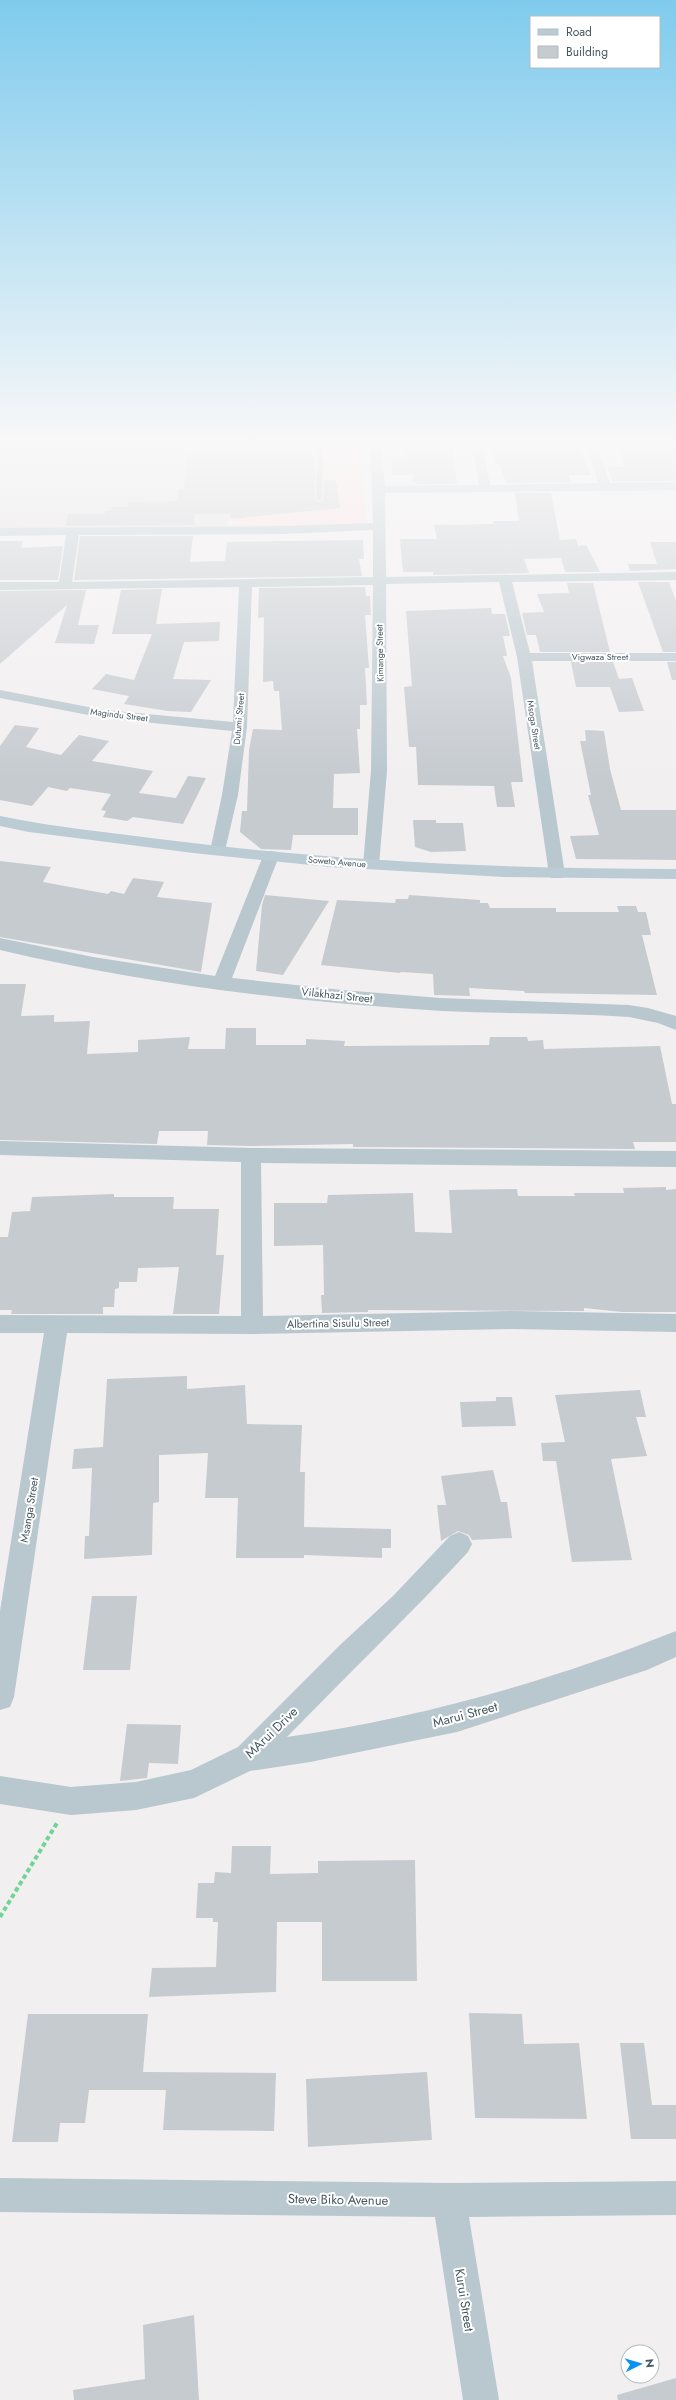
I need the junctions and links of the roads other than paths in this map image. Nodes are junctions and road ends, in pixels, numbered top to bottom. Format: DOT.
graph roads {
  1 [pos="70,554"];
  2 [pos="380,554"];
  3 [pos="676,576"];
  4 [pos="504,578"];
  5 [pos="380,581"];
  6 [pos="246,585"];
  7 [pos="0,586"];
  8 [pos="65,586"];
  9 [pos="524,656"];
  10 [pos="676,657"];
  11 [pos="0,694"];
  12 [pos="240,727"];
  13 [pos="0,821"];
  14 [pos="218,851"];
  15 [pos="271,856"];
  16 [pos="371,865"];
  17 [pos="557,874"];
  18 [pos="676,874"];
  19 [pos="0,944"];
  20 [pos="221,983"];
  21 [pos="676,1024"];
  22 [pos="0,1148"];
  23 [pos="252,1155"];
  24 [pos="676,1159"];
  25 [pos="676,1323"];
  26 [pos="0,1324"];
  27 [pos="57,1324"];
  28 [pos="252,1325"];
  29 [pos="459,1544"];
  30 [pos="7,1604"];
  31 [pos="676,1644"];
  32 [pos="0,1696"];
  33 [pos="248,1757"];
  34 [pos="0,1790"];
  35 [pos="0,2195"];
  36 [pos="676,2198"];
  37 [pos="449,2200"];
  38 [pos="482,2400"];
  1 -- 8 [label="street"];
  2 -- 5 [label="street, Kimange Street"];
  3 -- 4 [label="street"];
  4 -- 5 [label="street"];
  4 -- 9 [label="street, Msoga Street"];
  5 -- 6 [label="street"];
  5 -- 16 [label="street, Kimange Street"];
  6 -- 8 [label="street"];
  6 -- 12 [label="street, Dutumi Street"];
  7 -- 8 [label="street"];
  9 -- 10 [label="street, Vigwaza Street"];
  9 -- 17 [label="street, Msoga Street"];
  11 -- 12 [label="street, Magindu Street"];
  12 -- 14 [label="street, Dutumi Street"];
  13 -- 14 [label="street, Soweto Avenue"];
  14 -- 15 [label="street, Soweto Avenue"];
  15 -- 16 [label="street, Soweto Avenue"];
  15 -- 20 [label="street"];
  16 -- 17 [label="street, Soweto Avenue"];
  17 -- 18 [label="street, Soweto Avenue"];
  19 -- 20 [label="street, Vilakhazi Street"];
  20 -- 21 [label="street, Vilakhazi Street"];
  22 -- 23 [label="street"];
  23 -- 24 [label="street"];
  23 -- 28 [label="street"];
  25 -- 28 [label="street, Albertina Sisulu Street"];
  26 -- 27 [label="street, Albertina Sisulu Street"];
  27 -- 28 [label="street, Albertina Sisulu Street"];
  27 -- 30 [label="street, Msanga Street"];
  29 -- 33 [label="street, MArui Drive"];
  30 -- 32 [label="street, Msanga Street"];
  31 -- 33 [label="street, Marui Street"];
  33 -- 34 [label="street, MArui Drive"];
  35 -- 37 [label="street, Steve Biko Avenue"];
  36 -- 37 [label="street, Steve Biko Avenue"];
  37 -- 38 [label="street, Kurui Street"];
}
